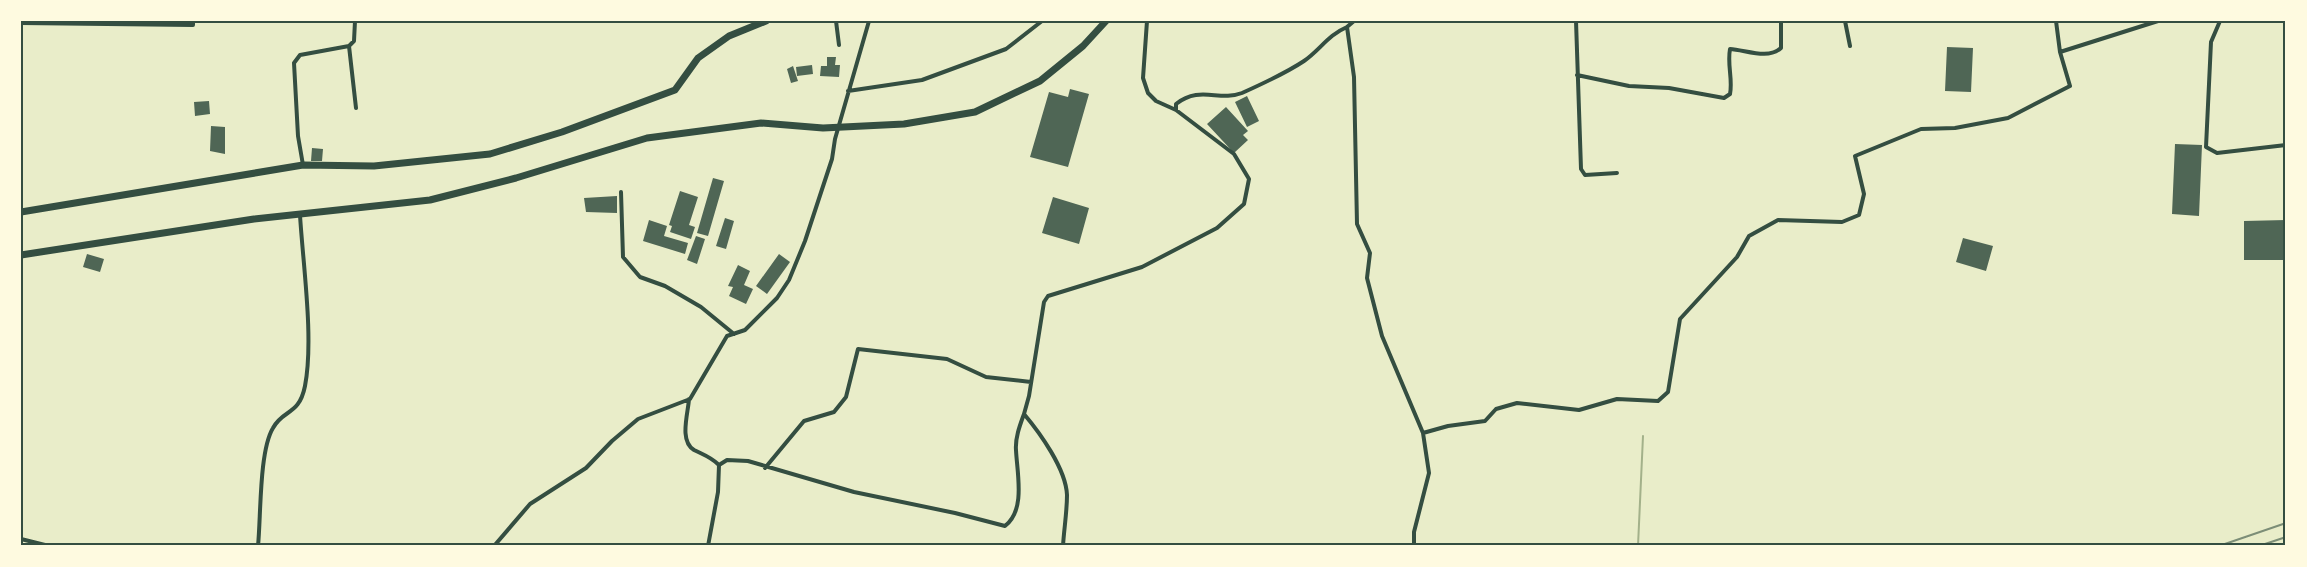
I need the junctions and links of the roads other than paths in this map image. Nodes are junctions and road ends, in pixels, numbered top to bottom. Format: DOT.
graph roads {
  1 [pos="193,21"];
  2 [pos="355,21"];
  3 [pos="766,21"];
  4 [pos="836,21"];
  5 [pos="869,21"];
  6 [pos="1042,21"];
  7 [pos="1106,21"];
  8 [pos="1147,21"];
  9 [pos="1354,21"];
  10 [pos="1576,21"];
  11 [pos="1781,21"];
  12 [pos="1845,21"];
  13 [pos="2056,21"];
  14 [pos="2158,21"];
  15 [pos="2220,21"];
  16 [pos="21,23"];
  17 [pos="1347,27"];
  18 [pos="839,45"];
  19 [pos="349,46"];
  20 [pos="1850,46"];
  21 [pos="2060,52"];
  22 [pos="1577,75"];
  23 [pos="848,91"];
  24 [pos="356,108"];
  25 [pos="1176,110"];
  26 [pos="838,127"];
  27 [pos="2286,146"];
  28 [pos="303,165"];
  29 [pos="1617,173"];
  30 [pos="621,192"];
  31 [pos="21,212"];
  32 [pos="300,215"];
  33 [pos="21,255"];
  34 [pos="734,334"];
  35 [pos="1031,382"];
  36 [pos="690,399"];
  37 [pos="1024,414"];
  38 [pos="1423,433"];
  39 [pos="719,465"];
  40 [pos="765,468"];
  41 [pos="21,539"];
  42 [pos="50,546"];
  43 [pos="258,546"];
  44 [pos="494,546"];
  45 [pos="708,546"];
  46 [pos="1063,546"];
  47 [pos="1414,546"];
  1 -- 16 [label="street"];
  2 -- 19 [label="street"];
  3 -- 28 [label="highway"];
  4 -- 18 [label="street"];
  5 -- 23 [label="street"];
  6 -- 23 [label="street"];
  7 -- 26 [label="highway"];
  8 -- 25 [label="street"];
  9 -- 17 [label="street"];
  10 -- 22 [label="street"];
  11 -- 22 [label="street"];
  12 -- 20 [label="street"];
  13 -- 21 [label="street"];
  14 -- 21 [label="street"];
  15 -- 27 [label="street"];
  17 -- 25 [label="street"];
  17 -- 38 [label="street"];
  19 -- 24 [label="street"];
  19 -- 28 [label="street"];
  21 -- 38 [label="street"];
  22 -- 29 [label="street"];
  23 -- 26 [label="street"];
  25 -- 35 [label="street"];
  26 -- 32 [label="highway"];
  26 -- 34 [label="street"];
  28 -- 31 [label="highway"];
  30 -- 34 [label="street"];
  32 -- 33 [label="highway"];
  32 -- 43 [label="street"];
  34 -- 36 [label="street"];
  35 -- 37 [label="street"];
  35 -- 40 [label="street"];
  36 -- 39 [label="street"];
  36 -- 44 [label="street"];
  37 -- 40 [label="street"];
  37 -- 46 [label="street"];
  38 -- 47 [label="street"];
  39 -- 40 [label="street"];
  39 -- 45 [label="street"];
  41 -- 42 [label="street"];
}
